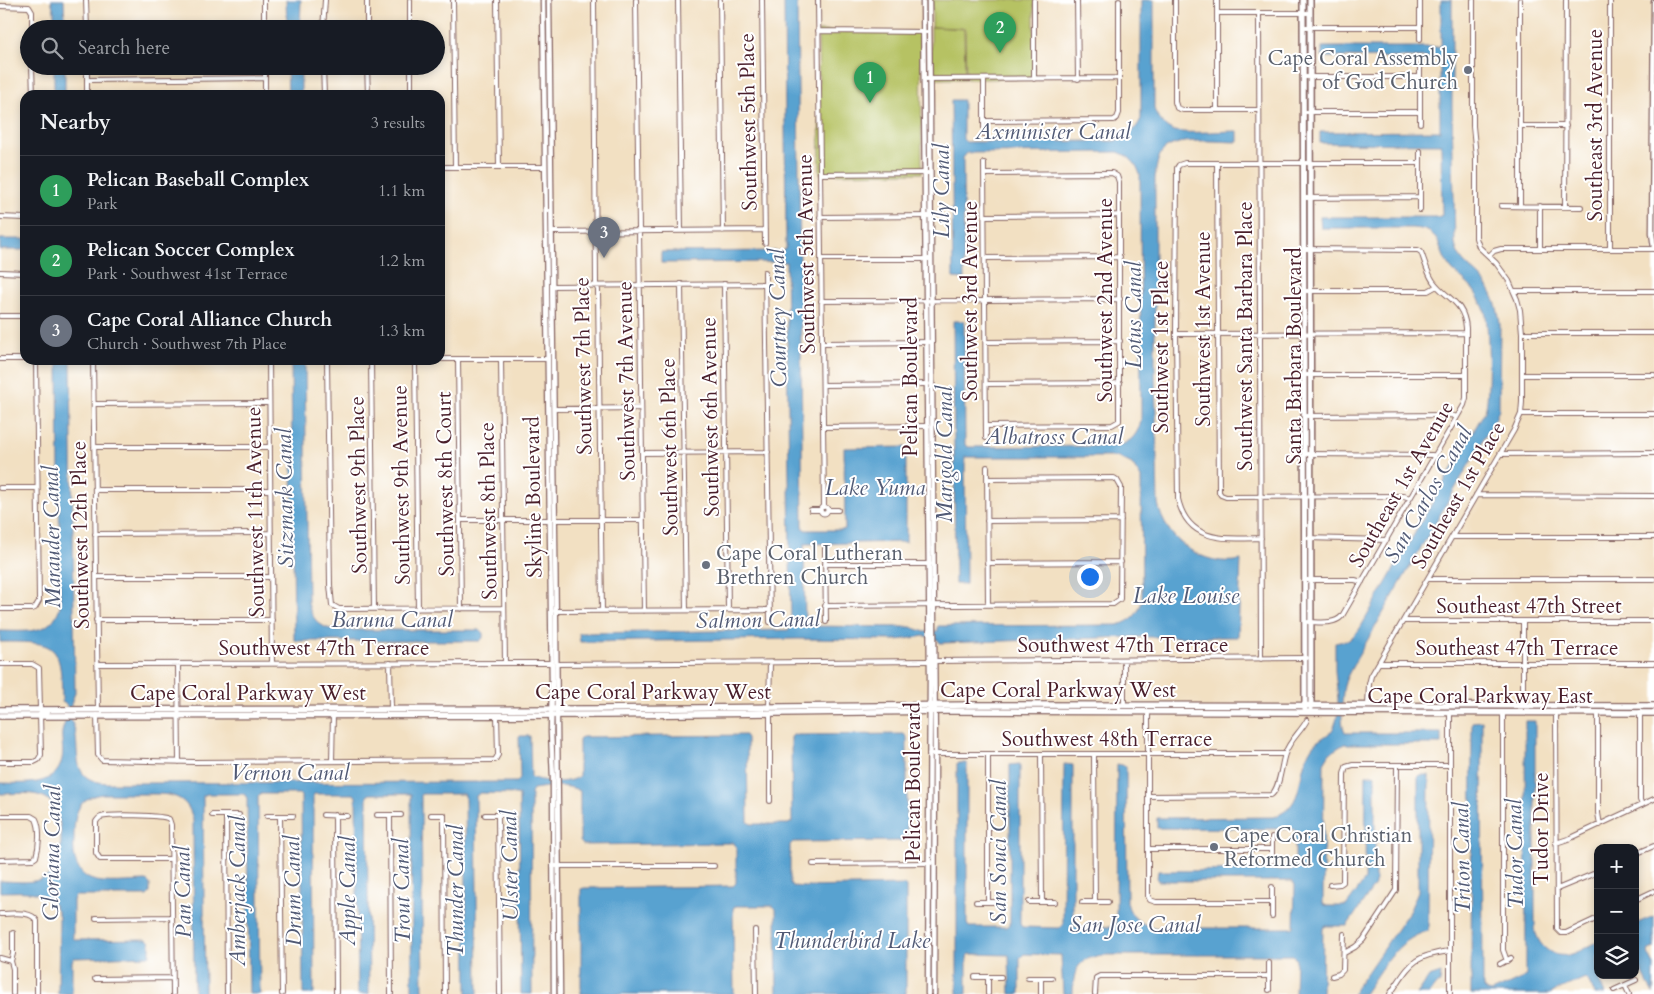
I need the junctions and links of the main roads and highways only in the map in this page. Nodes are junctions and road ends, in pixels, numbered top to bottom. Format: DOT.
graph roads {
  1 [pos="1303,0"];
  2 [pos="1310,0"];
  3 [pos="1307,27"];
  4 [pos="1309,658"];
  5 [pos="1311,698"];
  6 [pos="1241,705"];
  7 [pos="1449,705"];
  8 [pos="1484,705"];
  9 [pos="1539,705"];
  10 [pos="1576,705"];
  11 [pos="1124,706"];
  12 [pos="1184,706"];
  13 [pos="1654,706"];
  14 [pos="1335,707"];
  15 [pos="1344,707"];
  16 [pos="375,709"];
  17 [pos="932,709"];
  18 [pos="1308,709"];
  19 [pos="0,710"];
  20 [pos="328,710"];
  21 [pos="770,711"];
  22 [pos="1148,711"];
  23 [pos="1203,711"];
  24 [pos="555,712"];
  25 [pos="1087,712"];
  26 [pos="1420,712"];
  27 [pos="1450,712"];
  28 [pos="1504,712"];
  29 [pos="1541,712"];
  30 [pos="1654,712"];
  31 [pos="40,713"];
  32 [pos="179,713"];
  33 [pos="290,715"];
  34 [pos="333,715"];
  35 [pos="0,716"];
  1 -- 3 [label="main road, Santa Barbara Boulevard"];
  2 -- 3 [label="main road, Santa Barbara Boulevard"];
  3 -- 4 [label="main road, Santa Barbara Boulevard"];
  4 -- 5 [label="main road, Santa Barbara Boulevard"];
  4 -- 18 [label="main road, Santa Barbara Boulevard"];
  5 -- 14 [label="main road"];
  5 -- 18 [label="main road, Santa Barbara Boulevard"];
  6 -- 12 [label="main road, Cape Coral Parkway West"];
  6 -- 18 [label="main road, Cape Coral Parkway West"];
  6 -- 23 [label="main road"];
  7 -- 8 [label="main road, Cape Coral Parkway East"];
  7 -- 15 [label="main road, Cape Coral Parkway East"];
  7 -- 26 [label="main road"];
  8 -- 9 [label="main road, Cape Coral Parkway East"];
  8 -- 27 [label="main road"];
  9 -- 10 [label="main road, Cape Coral Parkway East"];
  9 -- 28 [label="main road"];
  10 -- 13 [label="main road, Cape Coral Parkway East"];
  10 -- 29 [label="main road"];
  11 -- 12 [label="main road, Cape Coral Parkway West"];
  11 -- 17 [label="main road, Cape Coral Parkway West"];
  11 -- 25 [label="main road"];
  12 -- 22 [label="main road"];
  14 -- 15 [label="main road, Cape Coral Parkway East"];
  14 -- 18 [label="main road, Cape Coral Parkway East"];
  15 -- 26 [label="main road, Cape Coral Parkway East"];
  16 -- 20 [label="main road, Cape Coral Parkway West"];
  16 -- 24 [label="main road, Cape Coral Parkway West"];
  16 -- 34 [label="main road"];
  17 -- 21 [label="main road, Cape Coral Parkway West"];
  17 -- 21 [label="main road, Cape Coral Parkway West"];
  17 -- 25 [label="main road, Cape Coral Parkway West"];
  18 -- 23 [label="main road, Cape Coral Parkway West"];
  19 -- 31 [label="main road, Cape Coral Parkway West"];
  20 -- 32 [label="main road, Cape Coral Parkway West"];
  20 -- 33 [label="main road"];
  21 -- 24 [label="main road, Cape Coral Parkway West"];
  21 -- 24 [label="main road, Cape Coral Parkway West"];
  22 -- 23 [label="main road, Cape Coral Parkway West"];
  22 -- 25 [label="main road, Cape Coral Parkway West"];
  24 -- 34 [label="main road, Cape Coral Parkway West"];
  26 -- 27 [label="main road, Cape Coral Parkway East"];
  27 -- 28 [label="main road, Cape Coral Parkway East"];
  28 -- 29 [label="main road, Cape Coral Parkway East"];
  29 -- 30 [label="main road, Cape Coral Parkway East"];
  31 -- 32 [label="main road, Cape Coral Parkway West"];
  31 -- 35 [label="main road, Cape Coral Parkway West"];
  32 -- 33 [label="main road, Cape Coral Parkway West"];
  33 -- 34 [label="main road, Cape Coral Parkway West"];
}
